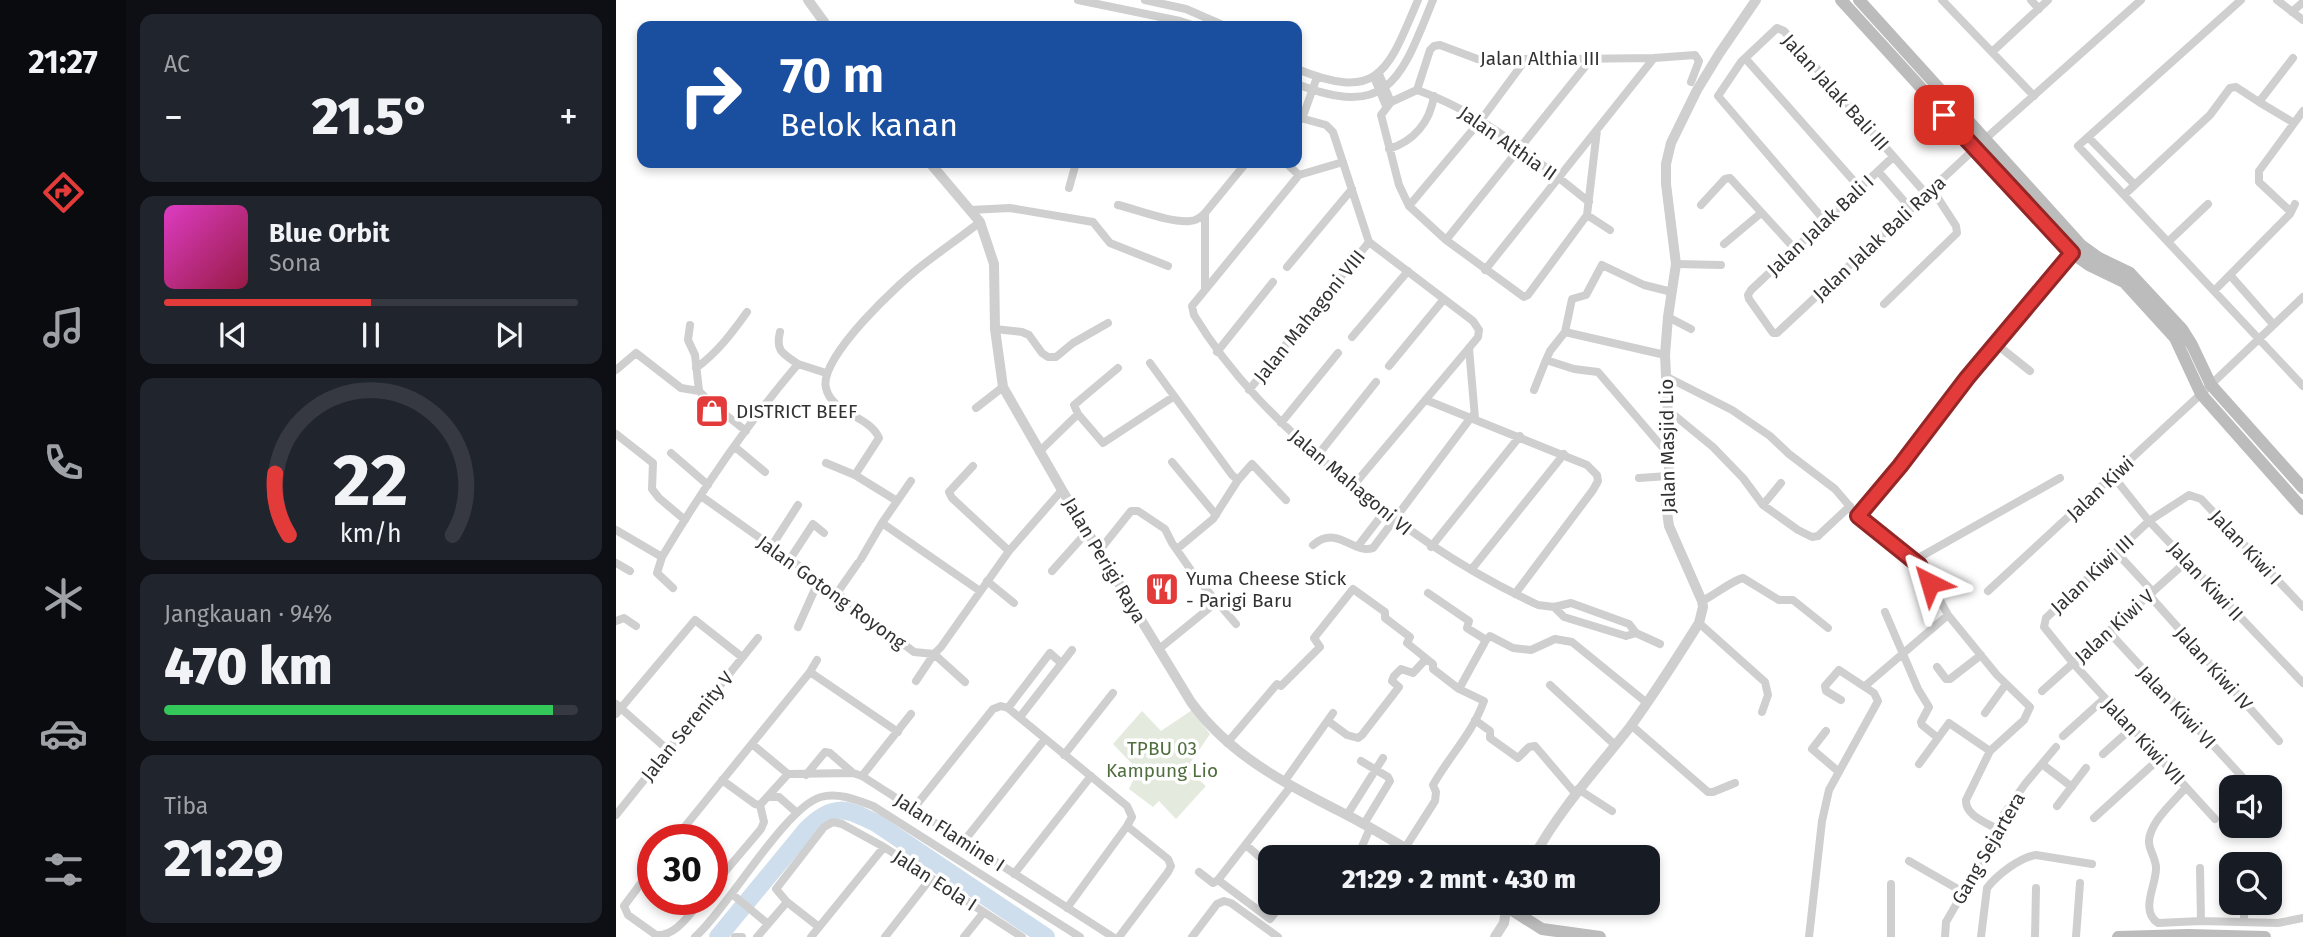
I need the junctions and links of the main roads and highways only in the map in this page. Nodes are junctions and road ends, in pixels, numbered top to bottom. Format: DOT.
graph roads {
  1 [pos="1840,0"];
  2 [pos="1858,0"];
  3 [pos="1903,59"];
  4 [pos="1980,145"];
  5 [pos="2206,390"];
  6 [pos="2303,488"];
  7 [pos="2302,505"];
  8 [pos="1518,915"];
  9 [pos="1540,933"];
  10 [pos="2188,936"];
  11 [pos="1600,937"];
  12 [pos="2118,937"];
  13 [pos="2264,937"];
  1 -- 3 [label="main road"];
  2 -- 3 [label="main road"];
  3 -- 4 [label="main road"];
  4 -- 5 [label="main road"];
  4 -- 5 [label="main road"];
  5 -- 6 [label="main road"];
  5 -- 7 [label="main road"];
  8 -- 9 [label="main road"];
  9 -- 11 [label="main road"];
  10 -- 12 [label="main road"];
  10 -- 13 [label="main road"];
}
